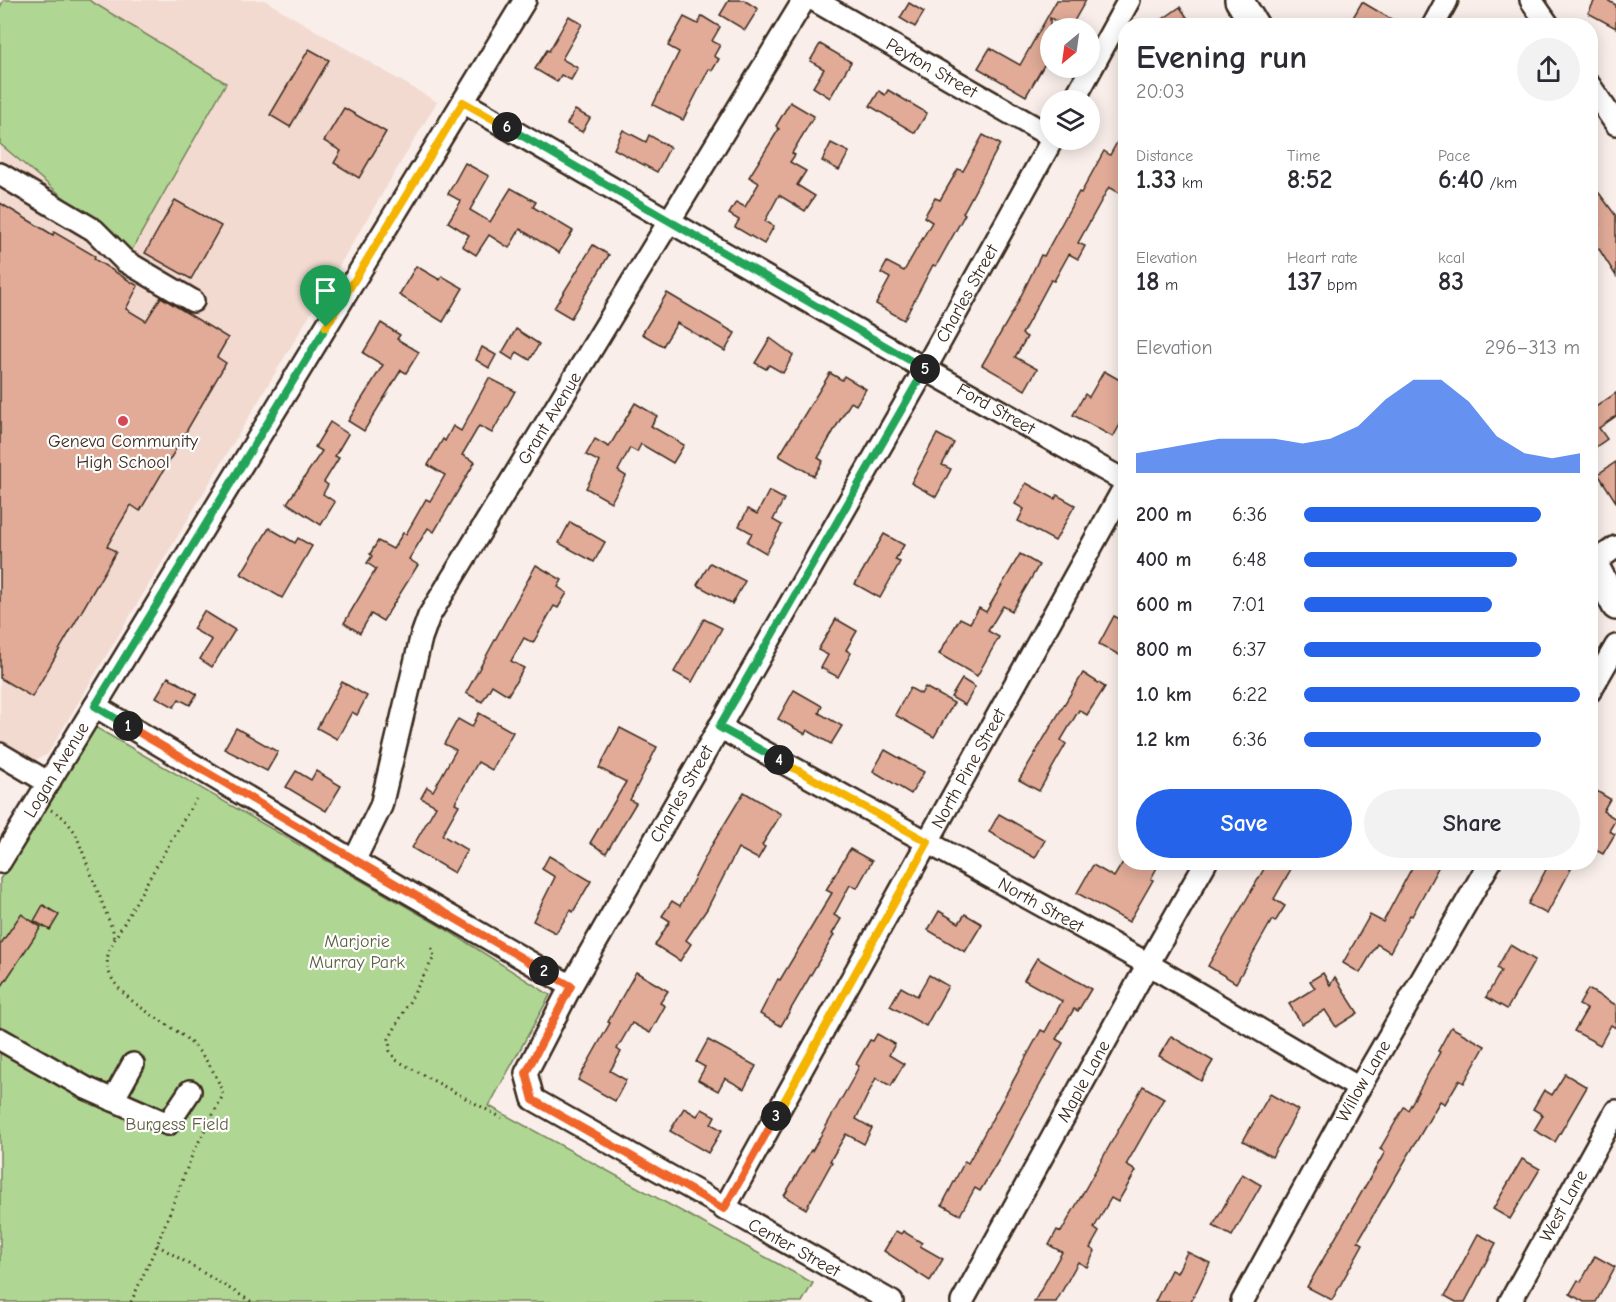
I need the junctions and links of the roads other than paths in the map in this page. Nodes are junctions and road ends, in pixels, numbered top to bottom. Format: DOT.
graph roads {
  1 [pos="525,0"];
  2 [pos="804,0"];
  3 [pos="814,0"];
  4 [pos="1130,0"];
  5 [pos="1239,0"];
  6 [pos="1447,0"];
  7 [pos="1531,0"];
  8 [pos="1120,18"];
  9 [pos="1251,18"];
  10 [pos="1437,18"];
  11 [pos="1543,18"];
  12 [pos="1118,21"];
  13 [pos="1080,90"];
  14 [pos="1598,98"];
  15 [pos="463,102"];
  16 [pos="1616,124"];
  17 [pos="1040,132"];
  18 [pos="1044,150"];
  19 [pos="0,174"];
  20 [pos="670,222"];
  21 [pos="193,301"];
  22 [pos="925,369"];
  23 [pos="1118,480"];
  24 [pos="1118,497"];
  25 [pos="1616,547"];
  26 [pos="1598,557"];
  27 [pos="1598,572"];
  28 [pos="1616,606"];
  29 [pos="1616,646"];
  30 [pos="1598,677"];
  31 [pos="95,706"];
  32 [pos="719,727"];
  33 [pos="0,754"];
  34 [pos="49,783"];
  35 [pos="928,842"];
  36 [pos="354,861"];
  37 [pos="0,862"];
  38 [pos="1201,870"];
  39 [pos="1485,870"];
  40 [pos="1148,964"];
  41 [pos="571,986"];
  42 [pos="0,1039"];
  43 [pos="133,1064"];
  44 [pos="526,1073"];
  45 [pos="1359,1088"];
  46 [pos="190,1091"];
  47 [pos="112,1100"];
  48 [pos="1616,1111"];
  49 [pos="724,1209"];
  50 [pos="892,1302"];
  51 [pos="963,1302"];
  52 [pos="1242,1302"];
  53 [pos="1510,1302"];
  1 -- 15 [label="street, Logan Avenue"];
  2 -- 20 [label="street, Grant Avenue"];
  3 -- 17 [label="street, Peyton Street"];
  4 -- 8 [label="street"];
  5 -- 9 [label="main road"];
  6 -- 10 [label="street"];
  7 -- 11 [label="street"];
  12 -- 13 [label="street"];
  14 -- 16 [label="street"];
  15 -- 20 [label="street, Ford Street"];
  15 -- 31 [label="street, Logan Avenue"];
  18 -- 22 [label="street, Charles Street"];
  19 -- 21 [label="street"];
  20 -- 22 [label="street, Ford Street"];
  20 -- 36 [label="street, Grant Avenue"];
  22 -- 23 [label="street, Ford Street"];
  22 -- 32 [label="street, Charles Street"];
  24 -- 35 [label="street, North Pine Street"];
  25 -- 26 [label="street"];
  27 -- 28 [label="main road"];
  29 -- 30 [label="street"];
  31 -- 34 [label="street, Logan Avenue"];
  31 -- 36 [label="street"];
  32 -- 35 [label="street, North Street"];
  32 -- 41 [label="street, Charles Street"];
  33 -- 34 [label="street"];
  34 -- 37 [label="street, Logan Avenue"];
  35 -- 40 [label="street, North Street"];
  35 -- 49 [label="street, North Pine Street"];
  36 -- 41 [label="street"];
  38 -- 40 [label="street, Maple Lane"];
  39 -- 45 [label="street, Willow Lane"];
  40 -- 45 [label="street, North Street"];
  40 -- 51 [label="street, Maple Lane"];
  41 -- 44 [label="street, Charles Street"];
  42 -- 47 [label="street"];
  43 -- 47 [label="street"];
  44 -- 49 [label="street, Center Street"];
  45 -- 52 [label="street, Willow Lane"];
  46 -- 47 [label="street"];
  48 -- 53 [label="street, West Lane"];
  49 -- 50 [label="street, Center Street"];
}
